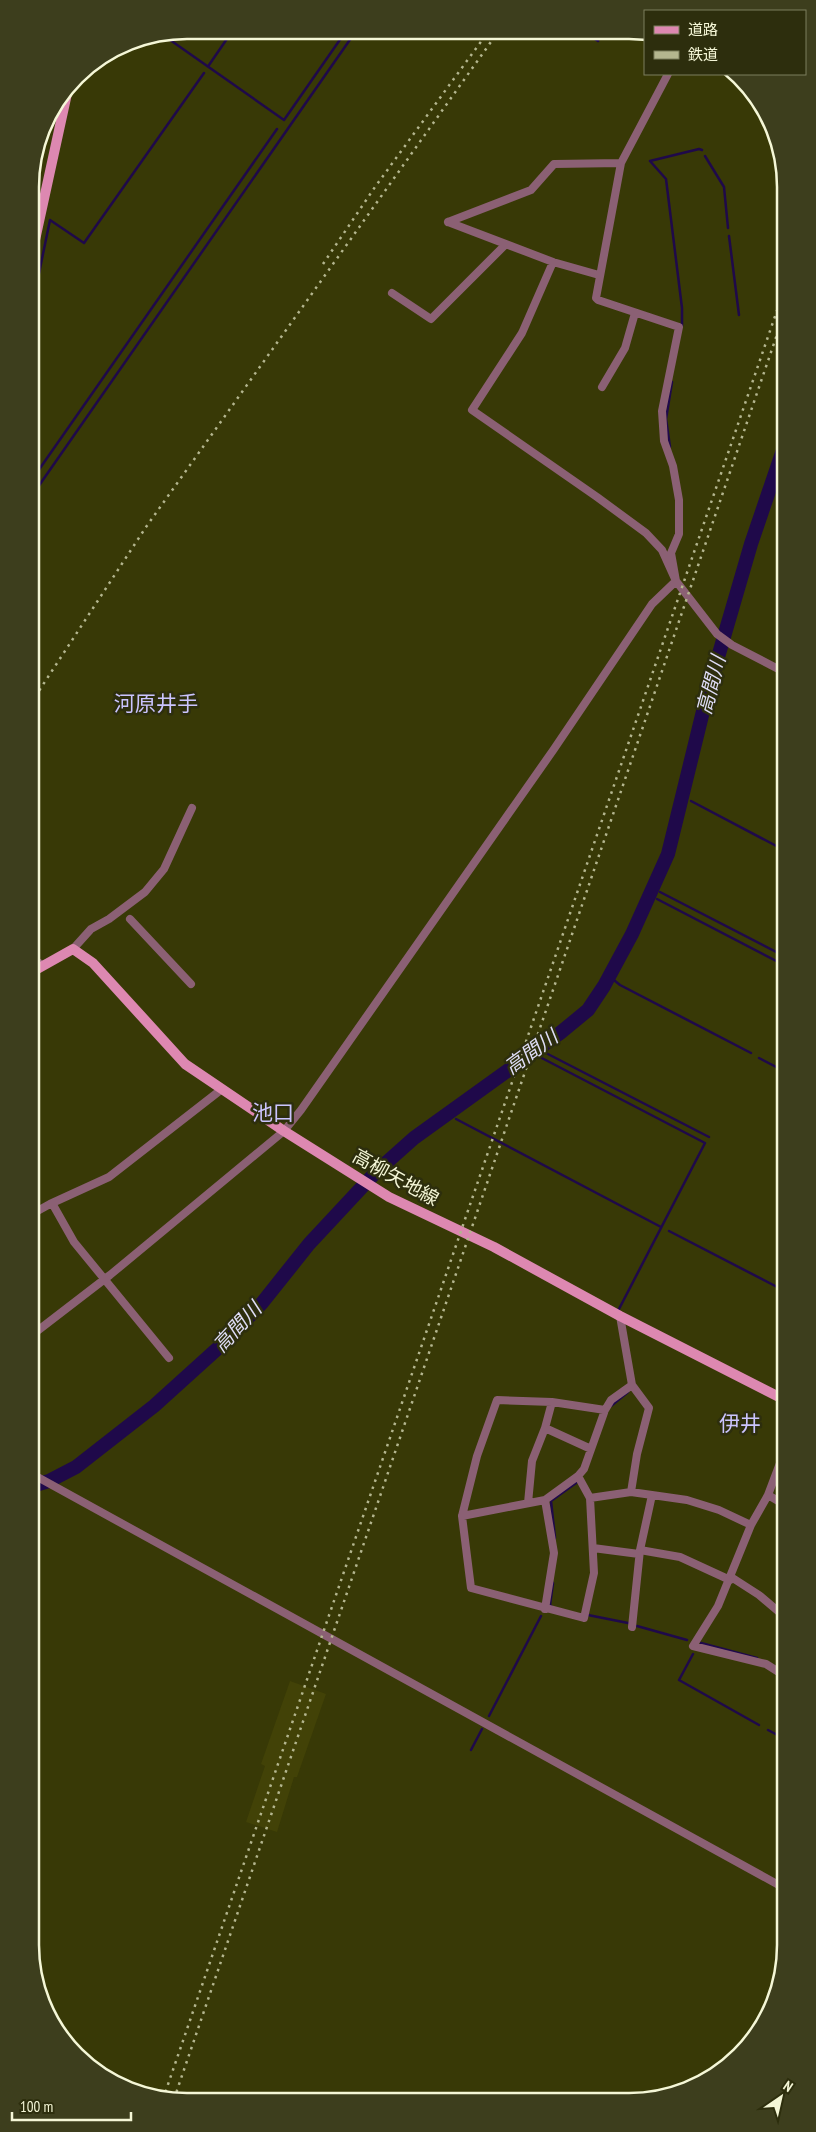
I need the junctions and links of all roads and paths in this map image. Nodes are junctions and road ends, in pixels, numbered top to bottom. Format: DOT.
graph roads {
  1 [pos="667,75"];
  2 [pos="65,104"];
  3 [pos="620,163"];
  4 [pos="39,223"];
  5 [pos="505,245"];
  6 [pos="553,262"];
  7 [pos="599,275"];
  8 [pos="392,294"];
  9 [pos="635,313"];
  10 [pos="602,387"];
  11 [pos="676,581"];
  12 [pos="777,668"];
  13 [pos="192,808"];
  14 [pos="130,919"];
  15 [pos="73,949"];
  16 [pos="39,963"];
  17 [pos="42,965"];
  18 [pos="39,967"];
  19 [pos="191,984"];
  20 [pos="222,1089"];
  21 [pos="284,1131"];
  22 [pos="52,1203"];
  23 [pos="39,1210"];
  24 [pos="104,1279"];
  25 [pos="620,1316"];
  26 [pos="39,1330"];
  27 [pos="168,1358"];
  28 [pos="632,1385"];
  29 [pos="777,1396"];
  30 [pos="552,1402"];
  31 [pos="605,1410"];
  32 [pos="545,1428"];
  33 [pos="591,1449"];
  34 [pos="777,1471"];
  35 [pos="578,1476"];
  36 [pos="39,1478"];
  37 [pos="631,1492"];
  38 [pos="652,1495"];
  39 [pos="768,1495"];
  40 [pos="590,1498"];
  41 [pos="545,1500"];
  42 [pos="777,1500"];
  43 [pos="528,1503"];
  44 [pos="462,1516"];
  45 [pos="752,1525"];
  46 [pos="593,1548"];
  47 [pos="640,1552"];
  48 [pos="731,1578"];
  49 [pos="545,1609"];
  50 [pos="777,1610"];
  51 [pos="632,1627"];
  52 [pos="777,1671"];
  53 [pos="777,1884"];
  1 -- 3 [label="street"];
  2 -- 4 [label="main road"];
  3 -- 5 [label="street"];
  3 -- 7 [label="street"];
  5 -- 6 [label="street"];
  5 -- 8 [label="street"];
  6 -- 7 [label="street"];
  6 -- 11 [label="street"];
  7 -- 9 [label="street"];
  9 -- 10 [label="street"];
  9 -- 11 [label="street"];
  11 -- 12 [label="street"];
  11 -- 21 [label="street"];
  13 -- 15 [label="street"];
  14 -- 19 [label="street"];
  15 -- 17 [label="main road"];
  15 -- 20 [label="main road, 高柳矢地線"];
  16 -- 17 [label="street"];
  17 -- 18 [label="main road"];
  20 -- 21 [label="main road, 高柳矢地線"];
  20 -- 22 [label="street"];
  21 -- 24 [label="street"];
  21 -- 25 [label="main road, 高柳矢地線"];
  22 -- 23 [label="street"];
  22 -- 24 [label="street"];
  24 -- 26 [label="street"];
  24 -- 27 [label="street"];
  25 -- 28 [label="street"];
  25 -- 29 [label="main road, 高柳矢地線"];
  28 -- 31 [label="street"];
  28 -- 37 [label="street"];
  30 -- 31 [label="street"];
  30 -- 32 [label="street"];
  30 -- 44 [label="street"];
  31 -- 33 [label="street"];
  32 -- 33 [label="street"];
  32 -- 43 [label="street"];
  33 -- 35 [label="street"];
  34 -- 39 [label="street"];
  35 -- 40 [label="street"];
  35 -- 41 [label="street"];
  36 -- 53 [label="street"];
  37 -- 38 [label="street"];
  37 -- 40 [label="street"];
  38 -- 45 [label="street"];
  38 -- 47 [label="street"];
  39 -- 42 [label="street"];
  39 -- 45 [label="street"];
  40 -- 46 [label="street"];
  41 -- 43 [label="street"];
  41 -- 49 [label="street"];
  43 -- 44 [label="street"];
  44 -- 49 [label="street"];
  45 -- 48 [label="street"];
  46 -- 47 [label="street"];
  46 -- 49 [label="street"];
  47 -- 48 [label="street"];
  47 -- 51 [label="street"];
  48 -- 50 [label="street"];
  48 -- 52 [label="street"];
}
